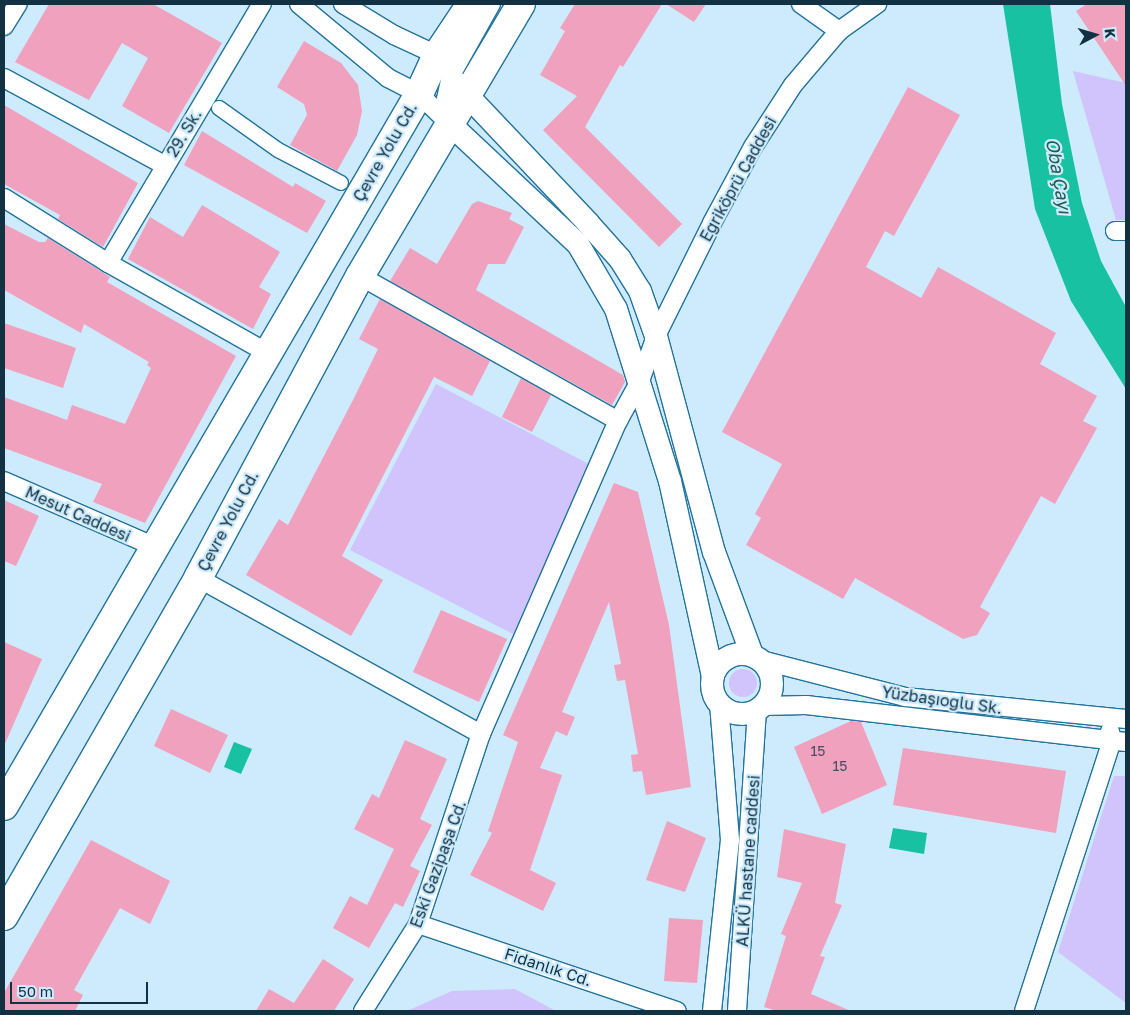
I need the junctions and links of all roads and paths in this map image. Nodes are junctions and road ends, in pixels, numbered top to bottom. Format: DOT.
graph roads {
  1 [pos="18,4"];
  2 [pos="262,4"];
  3 [pos="300,4"];
  4 [pos="343,4"];
  5 [pos="471,4"];
  6 [pos="491,4"];
  7 [pos="521,4"];
  8 [pos="801,4"];
  9 [pos="876,4"];
  10 [pos="4,26"];
  11 [pos="839,31"];
  12 [pos="444,65"];
  13 [pos="4,78"];
  14 [pos="418,94"];
  15 [pos="468,96"];
  16 [pos="219,108"];
  17 [pos="450,124"];
  18 [pos="164,166"];
  19 [pos="341,183"];
  20 [pos="4,198"];
  21 [pos="108,263"];
  22 [pos="360,276"];
  23 [pos="656,336"];
  24 [pos="268,353"];
  25 [pos="640,381"];
  26 [pos="618,421"];
  27 [pos="4,481"];
  28 [pos="153,546"];
  29 [pos="198,578"];
  30 [pos="756,658"];
  31 [pos="713,676"];
  32 [pos="720,704"];
  33 [pos="760,708"];
  34 [pos="1108,718"];
  35 [pos="1126,719"];
  36 [pos="482,734"];
  37 [pos="1119,741"];
  38 [pos="4,806"];
  39 [pos="4,916"];
  40 [pos="418,924"];
  41 [pos="363,1011"];
  42 [pos="677,1011"];
  43 [pos="712,1011"];
  44 [pos="737,1011"];
  45 [pos="1024,1011"];
  1 -- 10 [label="street"];
  2 -- 18 [label="street, 29. Sk."];
  3 -- 14 [label="street"];
  4 -- 12 [label="street"];
  5 -- 12 [label="highway, Çevre Yolu Cd."];
  6 -- 12 [label="street"];
  7 -- 15 [label="highway, Çevre Yolu Cd."];
  8 -- 11 [label="street"];
  9 -- 11 [label="street, Eğriköprü Caddesi"];
  11 -- 23 [label="street, Eğriköprü Caddesi"];
  12 -- 14 [label="highway, Çevre Yolu Cd."];
  12 -- 15 [label="street"];
  12 -- 17 [label="street"];
  13 -- 18 [label="street"];
  14 -- 17 [label="street"];
  14 -- 24 [label="highway, Çevre Yolu Cd."];
  15 -- 17 [label="highway, Çevre Yolu Cd."];
  15 -- 23 [label="street"];
  16 -- 19 [label="street"];
  17 -- 22 [label="highway, Çevre Yolu Cd."];
  17 -- 25 [label="street"];
  18 -- 21 [label="street, 29. Sk."];
  20 -- 21 [label="street"];
  21 -- 24 [label="street"];
  22 -- 26 [label="street"];
  22 -- 29 [label="highway, Çevre Yolu Cd."];
  23 -- 25 [label="street, Eğriköprü Caddesi"];
  23 -- 30 [label="street"];
  24 -- 28 [label="highway, Çevre Yolu Cd."];
  25 -- 26 [label="street, Eğriköprü Caddesi"];
  25 -- 31 [label="street"];
  26 -- 36 [label="street, Eski Gazipaşa Cd."];
  27 -- 28 [label="street, Mesut Caddesi"];
  28 -- 38 [label="highway, Çevre Yolu Cd."];
  29 -- 36 [label="street"];
  29 -- 39 [label="highway, Çevre Yolu Cd."];
  30 -- 31 [label="street"];
  30 -- 33 [label="street"];
  30 -- 34 [label="street, Yüzbaşıoğlu Sk."];
  31 -- 32 [label="street"];
  32 -- 33 [label="street"];
  32 -- 43 [label="street"];
  33 -- 37 [label="street, Yüzbaşıoğlu Sk."];
  33 -- 44 [label="street, ALKÜ hastane caddesi"];
  34 -- 35 [label="street, Yüzbaşıoğlu Sk."];
  34 -- 37 [label="street"];
  36 -- 40 [label="street, Eski Gazipaşa Cd."];
  37 -- 45 [label="street"];
  40 -- 41 [label="street, Eski Gazipaşa Cd."];
  40 -- 42 [label="street, Fidanlık Cd."];
}
